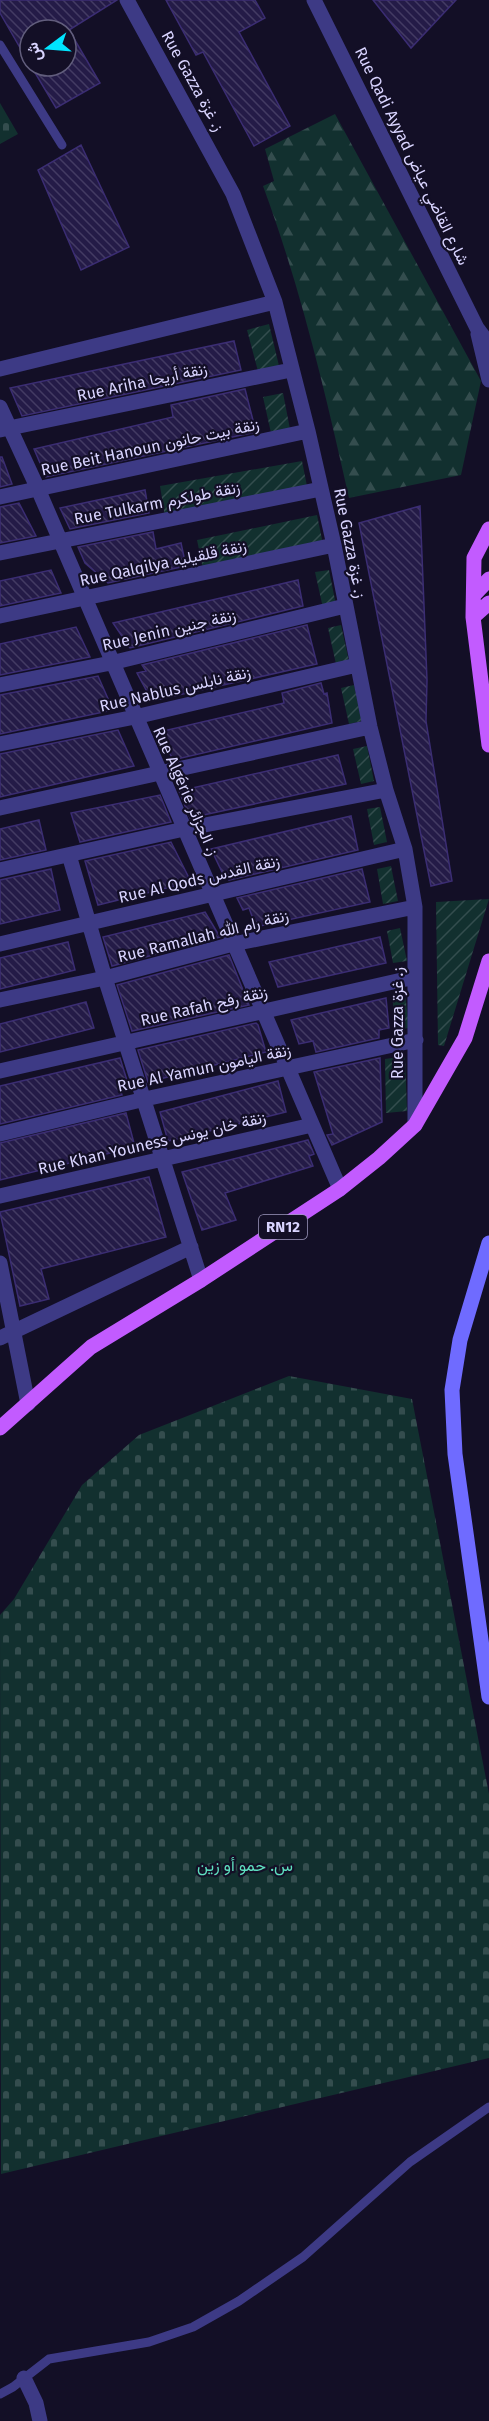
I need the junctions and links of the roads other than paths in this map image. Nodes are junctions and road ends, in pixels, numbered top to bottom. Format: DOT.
graph roads {
  1 [pos="127,0"];
  2 [pos="314,0"];
  3 [pos="0,45"];
  4 [pos="62,145"];
  5 [pos="275,302"];
  6 [pos="477,328"];
  7 [pos="489,344"];
  8 [pos="0,369"];
  9 [pos="291,370"];
  10 [pos="489,380"];
  11 [pos="0,407"];
  12 [pos="5,429"];
  13 [pos="308,431"];
  14 [pos="38,489"];
  15 [pos="321,489"];
  16 [pos="0,497"];
  17 [pos="489,530"];
  18 [pos="58,541"];
  19 [pos="334,545"];
  20 [pos="0,554"];
  21 [pos="489,579"];
  22 [pos="475,594"];
  23 [pos="84,599"];
  24 [pos="489,603"];
  25 [pos="345,606"];
  26 [pos="0,616"];
  27 [pos="473,617"];
  28 [pos="111,663"];
  29 [pos="357,665"];
  30 [pos="0,685"];
  31 [pos="135,717"];
  32 [pos="370,727"];
  33 [pos="0,744"];
  34 [pos="489,745"];
  35 [pos="159,773"];
  36 [pos="386,790"];
  37 [pos="0,808"];
  38 [pos="183,829"];
  39 [pos="405,849"];
  40 [pos="69,855"];
  41 [pos="0,870"];
  42 [pos="212,894"];
  43 [pos="415,907"];
  44 [pos="90,923"];
  45 [pos="0,944"];
  46 [pos="233,944"];
  47 [pos="489,961"];
  48 [pos="415,977"];
  49 [pos="105,978"];
  50 [pos="0,1000"];
  51 [pos="263,1011"];
  52 [pos="416,1040"];
  53 [pos="127,1041"];
  54 [pos="287,1068"];
  55 [pos="0,1071"];
  56 [pos="145,1099"];
  57 [pos="312,1125"];
  58 [pos="415,1125"];
  59 [pos="0,1134"];
  60 [pos="163,1159"];
  61 [pos="340,1189"];
  62 [pos="0,1196"];
  63 [pos="489,1243"];
  64 [pos="190,1247"];
  65 [pos="0,1265"];
  66 [pos="201,1280"];
  67 [pos="7,1335"];
  68 [pos="28,1404"];
  69 [pos="0,1428"];
  70 [pos="489,1697"];
  71 [pos="489,2107"];
  72 [pos="24,2378"];
  73 [pos="0,2394"];
  74 [pos="40,2421"];
  1 -- 5 [label="street, Rue Gazza ز. غزة"];
  2 -- 6 [label="street, Rue Qadi Ayyad شارع القاضي عياض"];
  3 -- 4 [label="lane"];
  5 -- 8 [label="street"];
  5 -- 9 [label="street, Rue Gazza ز. غزة"];
  6 -- 7 [label="street"];
  6 -- 10 [label="street"];
  9 -- 12 [label="street, Rue Ariha زنقة أريحا"];
  9 -- 13 [label="street, Rue Gazza ز. غزة"];
  11 -- 12 [label="street, Rue Algérie ز. الجزائر"];
  12 -- 14 [label="street, Rue Algérie ز. الجزائر"];
  13 -- 14 [label="street, Rue Beit Hanoun زنقة بيت حانون"];
  13 -- 15 [label="street, Rue Gazza ز. غزة"];
  14 -- 16 [label="street, Rue Beit Hanoun زنقة بيت حانون"];
  14 -- 18 [label="street, Rue Algérie ز. الجزائر"];
  15 -- 18 [label="street, Rue Tulkarm زنقة طولكرم"];
  15 -- 19 [label="street, Rue Gazza ز. غزة"];
  17 -- 22 [label="main road"];
  18 -- 20 [label="street, Rue Tulkarm زنقة طولكرم"];
  18 -- 23 [label="street, Rue Algérie ز. الجزائر"];
  19 -- 23 [label="street, Rue Qalqilya زنقة قلقيليه"];
  19 -- 25 [label="street, Rue Gazza ز. غزة"];
  21 -- 22 [label="main road"];
  22 -- 27 [label="main road"];
  23 -- 26 [label="street, Rue Qalqilya زنقة قلقيليه"];
  23 -- 28 [label="street, Rue Algérie ز. الجزائر"];
  24 -- 27 [label="main road"];
  25 -- 28 [label="street, Rue Jenin زنقة جنين"];
  25 -- 29 [label="street, Rue Gazza ز. غزة"];
  27 -- 34 [label="main road"];
  28 -- 30 [label="street, Rue Jenin زنقة جنين"];
  28 -- 31 [label="street, Rue Algérie ز. الجزائر"];
  29 -- 31 [label="street, Rue Nablus زنقة نابلس"];
  29 -- 32 [label="street, Rue Gazza ز. غزة"];
  31 -- 33 [label="street, Rue Nablus زنقة نابلس"];
  31 -- 35 [label="street, Rue Algérie ز. الجزائر"];
  32 -- 35 [label="street"];
  32 -- 36 [label="street, Rue Gazza ز. غزة"];
  35 -- 37 [label="street"];
  35 -- 38 [label="street, Rue Algérie ز. الجزائر"];
  36 -- 38 [label="street"];
  36 -- 39 [label="street, Rue Gazza ز. غزة"];
  38 -- 40 [label="street"];
  38 -- 42 [label="street, Rue Algérie ز. الجزائر"];
  39 -- 42 [label="street, Rue Al Qods زنقة القدس"];
  39 -- 43 [label="street, Rue Gazza ز. غزة"];
  40 -- 41 [label="street"];
  40 -- 44 [label="street"];
  42 -- 44 [label="street, Rue Al Qods زنقة القدس"];
  42 -- 46 [label="street, Rue Algérie ز. الجزائر"];
  43 -- 46 [label="street, Rue Ramallah زنقة رام الله"];
  43 -- 48 [label="street, Rue Gazza ز. غزة"];
  44 -- 45 [label="street, Rue Al Qods زنقة القدس"];
  44 -- 49 [label="street"];
  46 -- 49 [label="street, Rue Ramallah زنقة رام الله"];
  46 -- 51 [label="street, Rue Algérie ز. الجزائر"];
  47 -- 58 [label="main road, RN12"];
  48 -- 51 [label="street, Rue Rafah زنقة رفح"];
  48 -- 52 [label="street, Rue Gazza ز. غزة"];
  49 -- 50 [label="street, Rue Ramallah زنقة رام الله"];
  49 -- 53 [label="street"];
  51 -- 53 [label="street, Rue Rafah زنقة رفح"];
  51 -- 54 [label="street, Rue Algérie ز. الجزائر"];
  52 -- 54 [label="street, Rue Al Yamun زنقة اليامون"];
  52 -- 58 [label="street, Rue Gazza ز. غزة"];
  53 -- 55 [label="street, Rue Rafah زنقة رفح"];
  53 -- 56 [label="street"];
  54 -- 56 [label="street, Rue Al Yamun زنقة اليامون"];
  54 -- 57 [label="street, Rue Algérie ز. الجزائر"];
  56 -- 59 [label="street, Rue Al Yamun زنقة اليامون"];
  56 -- 60 [label="street"];
  57 -- 60 [label="street, Rue Khan Youness زنقة خان يونس"];
  57 -- 61 [label="street, Rue Algérie ز. الجزائر"];
  58 -- 61 [label="main road, RN12"];
  60 -- 62 [label="street, Rue Khan Youness زنقة خان يونس"];
  60 -- 64 [label="street"];
  61 -- 66 [label="main road, RN12"];
  63 -- 70 [label="main road"];
  64 -- 66 [label="street"];
  64 -- 67 [label="street"];
  65 -- 67 [label="street"];
  66 -- 68 [label="main road, RN12"];
  67 -- 68 [label="street"];
  68 -- 69 [label="main road, RN12"];
  71 -- 72 [label="lane"];
  72 -- 73 [label="lane"];
  72 -- 74 [label="street"];
}
